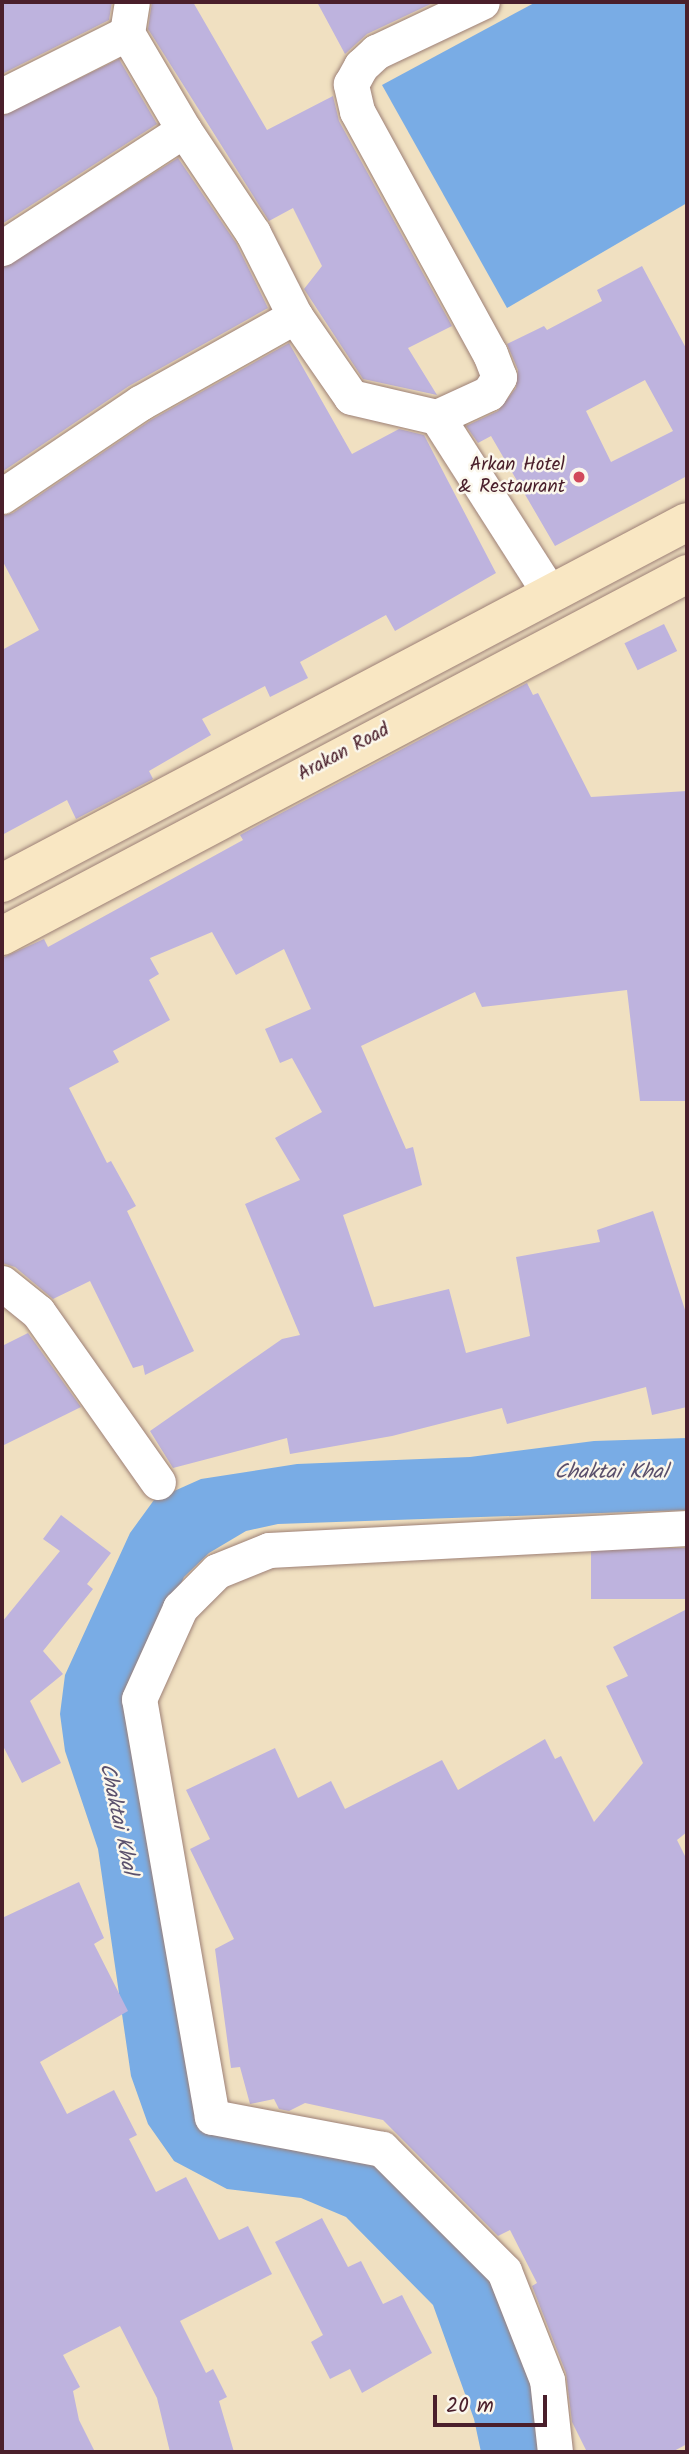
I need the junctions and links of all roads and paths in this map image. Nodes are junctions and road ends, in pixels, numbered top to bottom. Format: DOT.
graph roads {
  1 [pos="482,2"];
  2 [pos="130,17"];
  3 [pos="2,96"];
  4 [pos="184,130"];
  5 [pos="2,248"];
  6 [pos="295,316"];
  7 [pos="437,417"];
  8 [pos="2,495"];
  9 [pos="687,522"];
  10 [pos="687,573"];
  11 [pos="549,592"];
  12 [pos="2,883"];
  13 [pos="2,936"];
  14 [pos="2,1283"];
  15 [pos="158,1482"];
  16 [pos="687,1528"];
  17 [pos="555,2452"];
  1 -- 7 [label="street"];
  2 -- 3 [label="street"];
  2 -- 4 [label="street"];
  4 -- 5 [label="street"];
  4 -- 6 [label="street"];
  6 -- 7 [label="street"];
  6 -- 8 [label="street"];
  7 -- 11 [label="street"];
  9 -- 11 [label="main road"];
  10 -- 13 [label="main road, Arakan Road"];
  11 -- 12 [label="main road"];
  14 -- 15 [label="street"];
  16 -- 17 [label="street"];
}
